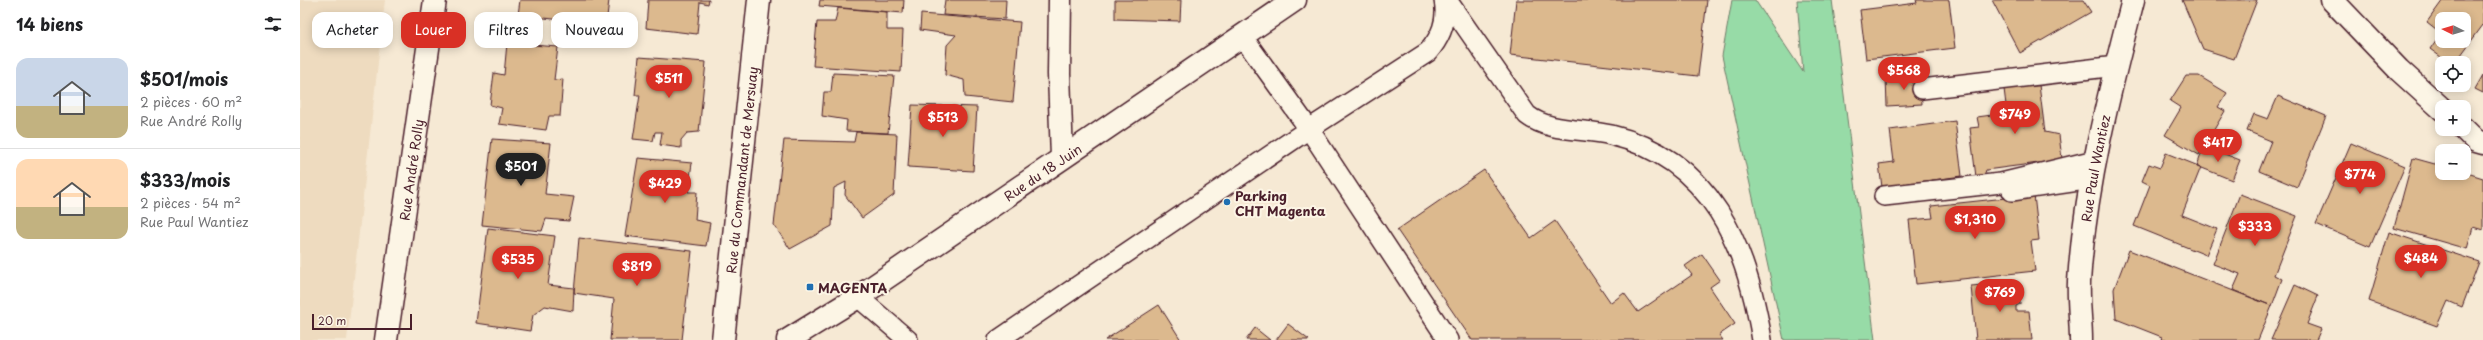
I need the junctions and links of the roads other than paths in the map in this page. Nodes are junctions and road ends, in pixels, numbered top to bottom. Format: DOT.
graph roads {
  1 [pos="435,0"];
  2 [pos="759,0"];
  3 [pos="1060,0"];
  4 [pos="1295,0"];
  5 [pos="2132,0"];
  6 [pos="2332,0"];
  7 [pos="1451,2"];
  8 [pos="1242,36"];
  9 [pos="2116,66"];
  10 [pos="1922,89"];
  11 [pos="2435,103"];
  12 [pos="1309,129"];
  13 [pos="2471,136"];
  14 [pos="2483,143"];
  15 [pos="1062,158"];
  16 [pos="2093,170"];
  17 [pos="1890,202"];
  18 [pos="858,297"];
  19 [pos="386,340"];
  20 [pos="723,340"];
  21 [pos="788,340"];
  22 [pos="908,340"];
  23 [pos="998,340"];
  24 [pos="1448,340"];
  25 [pos="1762,340"];
  26 [pos="2081,340"];
  1 -- 19 [label="street, Rue André Rolly"];
  2 -- 20 [label="street, Rue du Commandant de Mersuay"];
  3 -- 15 [label="street"];
  4 -- 8 [label="street, Rue du 18 Juin"];
  5 -- 9 [label="street, Rue Paul Wantiez"];
  6 -- 11 [label="street"];
  7 -- 12 [label="lane"];
  7 -- 25 [label="lane"];
  8 -- 12 [label="lane"];
  8 -- 15 [label="street, Rue du 18 Juin"];
  9 -- 10 [label="lane"];
  9 -- 16 [label="street, Rue Paul Wantiez"];
  12 -- 23 [label="lane"];
  12 -- 24 [label="lane"];
  13 -- 14 [label="street"];
  15 -- 18 [label="street, Rue du 18 Juin"];
  16 -- 17 [label="lane"];
  16 -- 26 [label="street, Rue Paul Wantiez"];
  18 -- 21 [label="street, Rue du 18 Juin"];
  18 -- 22 [label="lane"];
}
